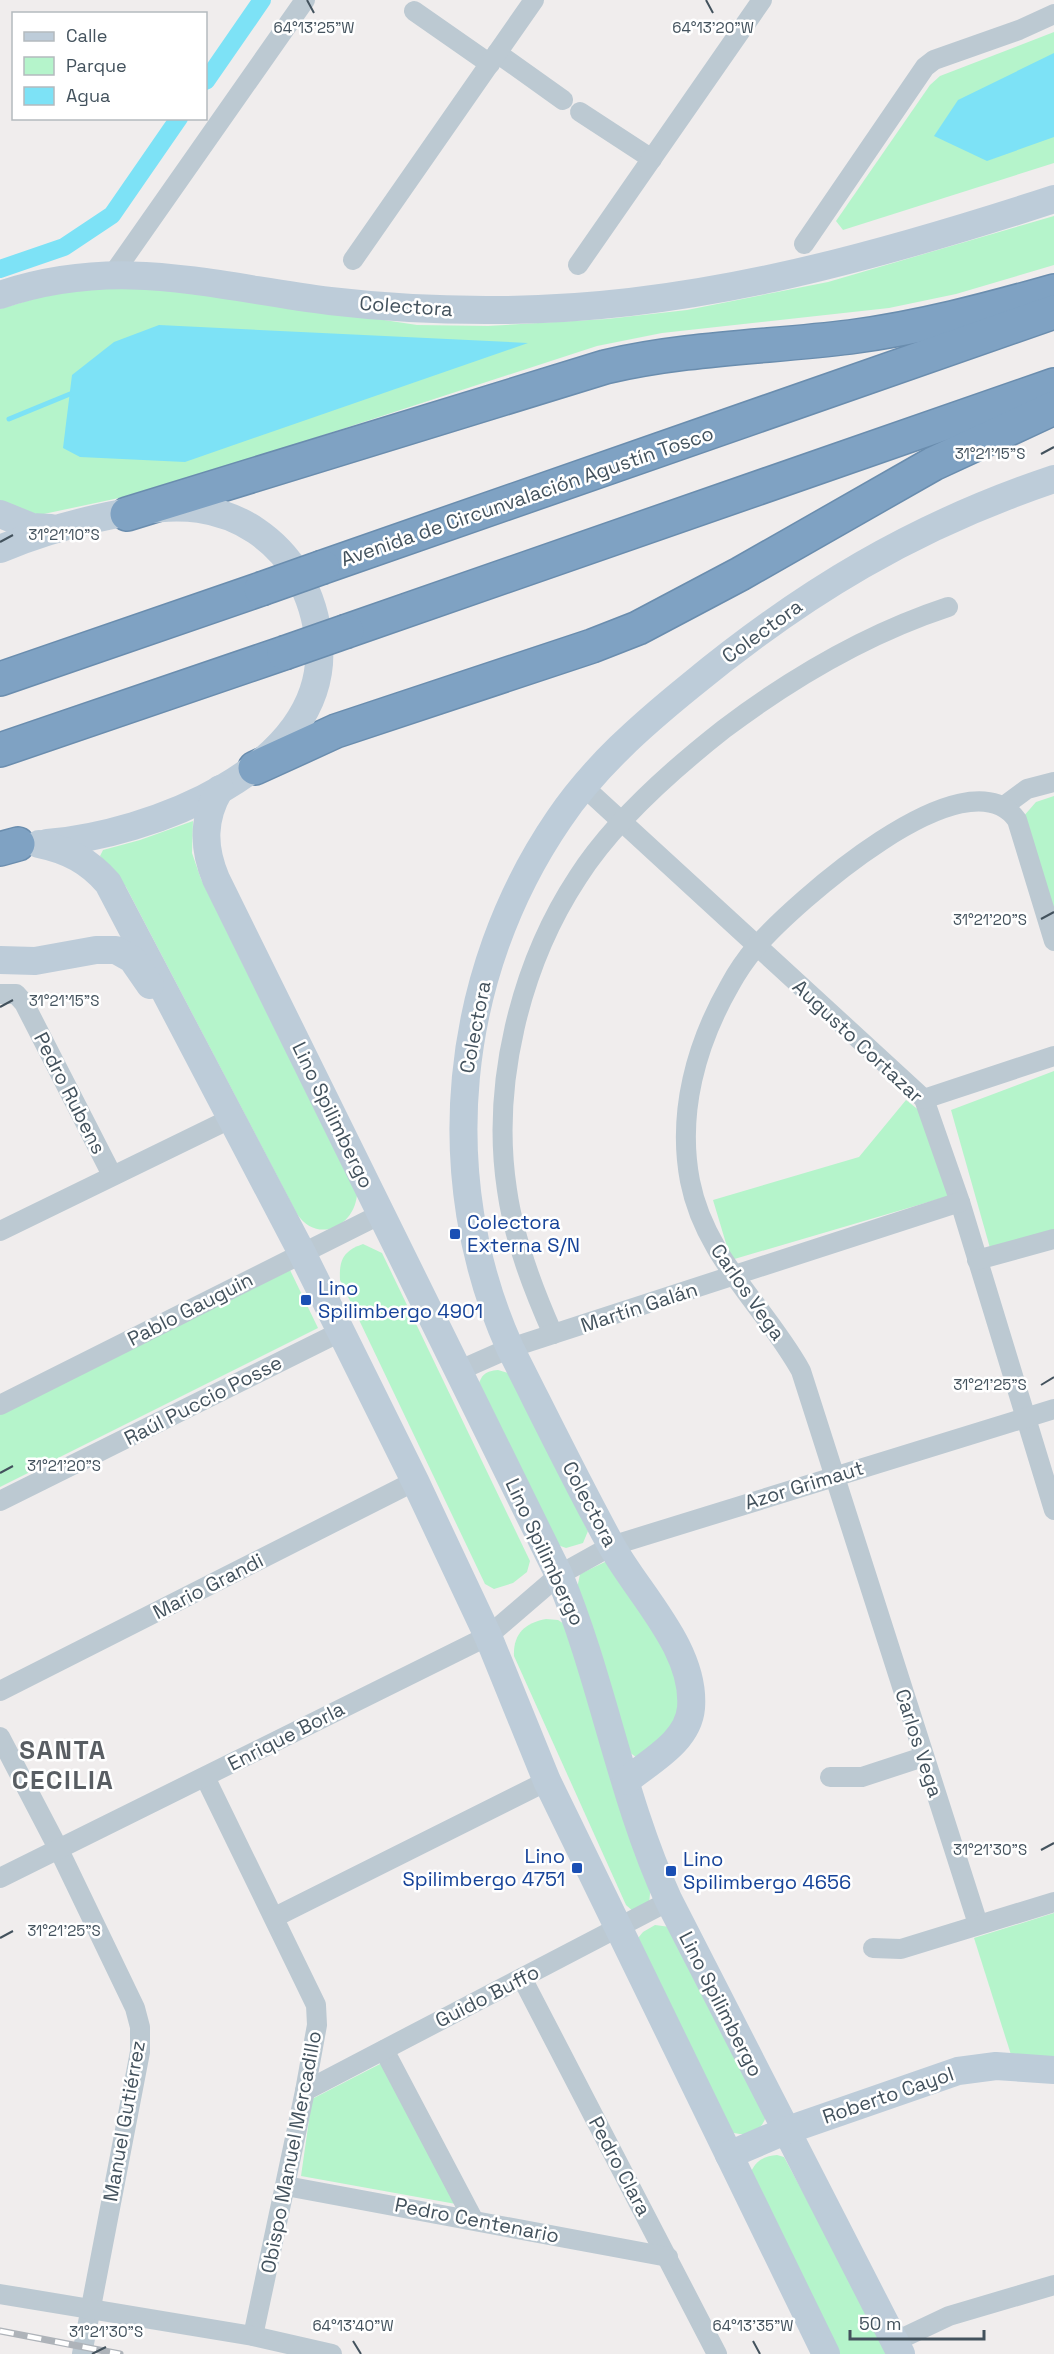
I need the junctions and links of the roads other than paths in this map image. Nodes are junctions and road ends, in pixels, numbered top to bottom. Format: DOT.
graph roads {
  1 [pos="305,0"];
  2 [pos="534,0"];
  3 [pos="762,0"];
  4 [pos="414,11"];
  5 [pos="1054,14"];
  6 [pos="493,58"];
  7 [pos="563,100"];
  8 [pos="580,112"];
  9 [pos="652,159"];
  10 [pos="1054,199"];
  11 [pos="804,244"];
  12 [pos="353,260"];
  13 [pos="578,265"];
  14 [pos="113,274"];
  15 [pos="1054,291"];
  16 [pos="0,295"];
  17 [pos="1054,312"];
  18 [pos="1054,385"];
  19 [pos="1054,408"];
  20 [pos="1054,480"];
  21 [pos="0,514"];
  22 [pos="127,514"];
  23 [pos="59,528"];
  24 [pos="0,549"];
  25 [pos="948,607"];
  26 [pos="0,679"];
  27 [pos="0,750"];
  28 [pos="255,768"];
  29 [pos="1054,782"];
  30 [pos="583,786"];
  31 [pos="220,789"];
  32 [pos="1004,806"];
  33 [pos="621,824"];
  34 [pos="14,844"];
  35 [pos="1054,941"];
  36 [pos="756,947"];
  37 [pos="0,960"];
  38 [pos="0,994"];
  39 [pos="197,1049"];
  40 [pos="1054,1056"];
  41 [pos="924,1099"];
  42 [pos="232,1118"];
  43 [pos="112,1175"];
  44 [pos="960,1202"];
  45 [pos="381,1214"];
  46 [pos="0,1231"];
  47 [pos="1054,1239"];
  48 [pos="302,1253"];
  49 [pos="976,1260"];
  50 [pos="733,1277"];
  51 [pos="342,1331"];
  52 [pos="553,1334"];
  53 [pos="510,1348"];
  54 [pos="458,1371"];
  55 [pos="0,1405"];
  56 [pos="1054,1409"];
  57 [pos="1025,1417"];
  58 [pos="836,1475"];
  59 [pos="415,1481"];
  60 [pos="0,1501"];
  61 [pos="1054,1510"];
  62 [pos="611,1546"];
  63 [pos="559,1575"];
  64 [pos="488,1635"];
  65 [pos="0,1691"];
  66 [pos="0,1737"];
  67 [pos="923,1757"];
  68 [pos="205,1777"];
  69 [pos="830,1777"];
  70 [pos="547,1781"];
  71 [pos="626,1781"];
  72 [pos="59,1850"];
  73 [pos="0,1878"];
  74 [pos="669,1901"];
  75 [pos="1054,1902"];
  76 [pos="275,1917"];
  77 [pos="978,1924"];
  78 [pos="617,1928"];
  79 [pos="873,1948"];
  80 [pos="522,1978"];
  81 [pos="384,2050"];
  82 [pos="1054,2070"];
  83 [pos="305,2091"];
  84 [pos="785,2131"];
  85 [pos="729,2155"];
  86 [pos="286,2186"];
  87 [pos="473,2218"];
  88 [pos="668,2257"];
  89 [pos="1054,2285"];
  90 [pos="0,2294"];
  91 [pos="90,2309"];
  92 [pos="253,2336"];
  93 [pos="898,2348"];
  94 [pos="82,2354"];
  95 [pos="332,2354"];
  96 [pos="717,2354"];
  97 [pos="826,2354"];
  1 -- 14 [label="street"];
  2 -- 6 [label="street"];
  3 -- 9 [label="street"];
  4 -- 6 [label="street"];
  5 -- 11 [label="street"];
  6 -- 7 [label="street"];
  6 -- 12 [label="street"];
  8 -- 9 [label="street"];
  9 -- 13 [label="street"];
  10 -- 14 [label="main road, Colectora"];
  14 -- 16 [label="main road, Colectora"];
  15 -- 22 [label="highway"];
  17 -- 26 [label="highway, Avenida de Circunvalación Agustín Tosco, bridge"];
  18 -- 27 [label="highway, bridge"];
  19 -- 28 [label="highway"];
  20 -- 30 [label="main road, Colectora"];
  21 -- 23 [label="main road"];
  22 -- 23 [label="main road"];
  22 -- 28 [label="main road"];
  23 -- 24 [label="main road"];
  25 -- 33 [label="street"];
  28 -- 31 [label="main road"];
  29 -- 32 [label="street"];
  30 -- 33 [label="street, Augusto Cortazar"];
  30 -- 53 [label="main road, Colectora"];
  31 -- 34 [label="main road"];
  31 -- 45 [label="main road, Lino Spilimbergo"];
  32 -- 35 [label="street"];
  32 -- 36 [label="street, Carlos Vega"];
  33 -- 36 [label="street, Augusto Cortazar"];
  33 -- 52 [label="street"];
  34 -- 39 [label="main road"];
  36 -- 41 [label="street, Augusto Cortazar"];
  36 -- 50 [label="street, Carlos Vega"];
  37 -- 39 [label="main road"];
  38 -- 43 [label="street, Pedro Rubens"];
  39 -- 42 [label="main road"];
  40 -- 41 [label="street"];
  41 -- 44 [label="street, Augusto Cortazar"];
  42 -- 43 [label="street, Pedro Rubens"];
  42 -- 48 [label="main road"];
  43 -- 46 [label="street, Pedro Rubens"];
  44 -- 49 [label="street, Augusto Cortazar"];
  44 -- 50 [label="street, Martín Galán"];
  45 -- 48 [label="street, Pablo Gauguin"];
  45 -- 54 [label="main road, Lino Spilimbergo"];
  47 -- 49 [label="street"];
  48 -- 51 [label="main road"];
  48 -- 55 [label="street, Pablo Gauguin"];
  49 -- 57 [label="street, Augusto Cortazar"];
  50 -- 52 [label="street, Martín Galán"];
  50 -- 58 [label="street, Carlos Vega"];
  51 -- 59 [label="main road"];
  51 -- 60 [label="street, Raúl Puccio Posse"];
  52 -- 53 [label="street, Martín Galán"];
  53 -- 54 [label="street, Martín Galán"];
  53 -- 62 [label="main road, Colectora"];
  54 -- 63 [label="main road, Lino Spilimbergo"];
  56 -- 57 [label="street, Azor Grimaut"];
  57 -- 58 [label="street, Azor Grimaut"];
  57 -- 61 [label="street, Augusto Cortazar"];
  58 -- 62 [label="street, Azor Grimaut"];
  58 -- 67 [label="street, Carlos Vega"];
  59 -- 64 [label="main road"];
  59 -- 65 [label="street, Mario Grandi"];
  62 -- 63 [label="street, Azor Grimaut"];
  62 -- 71 [label="main road, Colectora"];
  63 -- 64 [label="street, Enrique Borla"];
  63 -- 71 [label="main road, Lino Spilimbergo"];
  64 -- 68 [label="street, Enrique Borla"];
  64 -- 70 [label="main road"];
  66 -- 72 [label="street, Manuel Gutiérrez"];
  67 -- 69 [label="street"];
  67 -- 77 [label="street, Carlos Vega"];
  68 -- 72 [label="street, Enrique Borla"];
  68 -- 76 [label="street, Obispo Manuel Mercadillo"];
  70 -- 76 [label="street"];
  70 -- 78 [label="main road"];
  71 -- 74 [label="main road, Lino Spilimbergo"];
  72 -- 73 [label="street, Enrique Borla"];
  72 -- 91 [label="street, Manuel Gutiérrez"];
  74 -- 78 [label="street, Guido Buffo"];
  74 -- 84 [label="main road, Lino Spilimbergo"];
  75 -- 77 [label="street"];
  76 -- 83 [label="street, Obispo Manuel Mercadillo"];
  77 -- 79 [label="street"];
  78 -- 80 [label="street, Guido Buffo"];
  78 -- 85 [label="main road"];
  80 -- 81 [label="street, Guido Buffo"];
  80 -- 88 [label="street, Pedro Clara"];
  81 -- 83 [label="street, Guido Buffo"];
  81 -- 87 [label="street"];
  82 -- 84 [label="main road, Roberto Cayol"];
  83 -- 86 [label="street, Obispo Manuel Mercadillo"];
  84 -- 85 [label="main road, Roberto Cayol"];
  84 -- 93 [label="main road, Lino Spilimbergo"];
  85 -- 97 [label="main road"];
  86 -- 87 [label="street, Pedro Centenario"];
  86 -- 92 [label="street, Obispo Manuel Mercadillo"];
  87 -- 88 [label="street, Pedro Centenario"];
  88 -- 96 [label="street, Pedro Clara"];
  89 -- 93 [label="street"];
  90 -- 91 [label="street"];
  91 -- 92 [label="street"];
  91 -- 94 [label="street, Manuel Gutiérrez"];
  92 -- 95 [label="street"];
}
